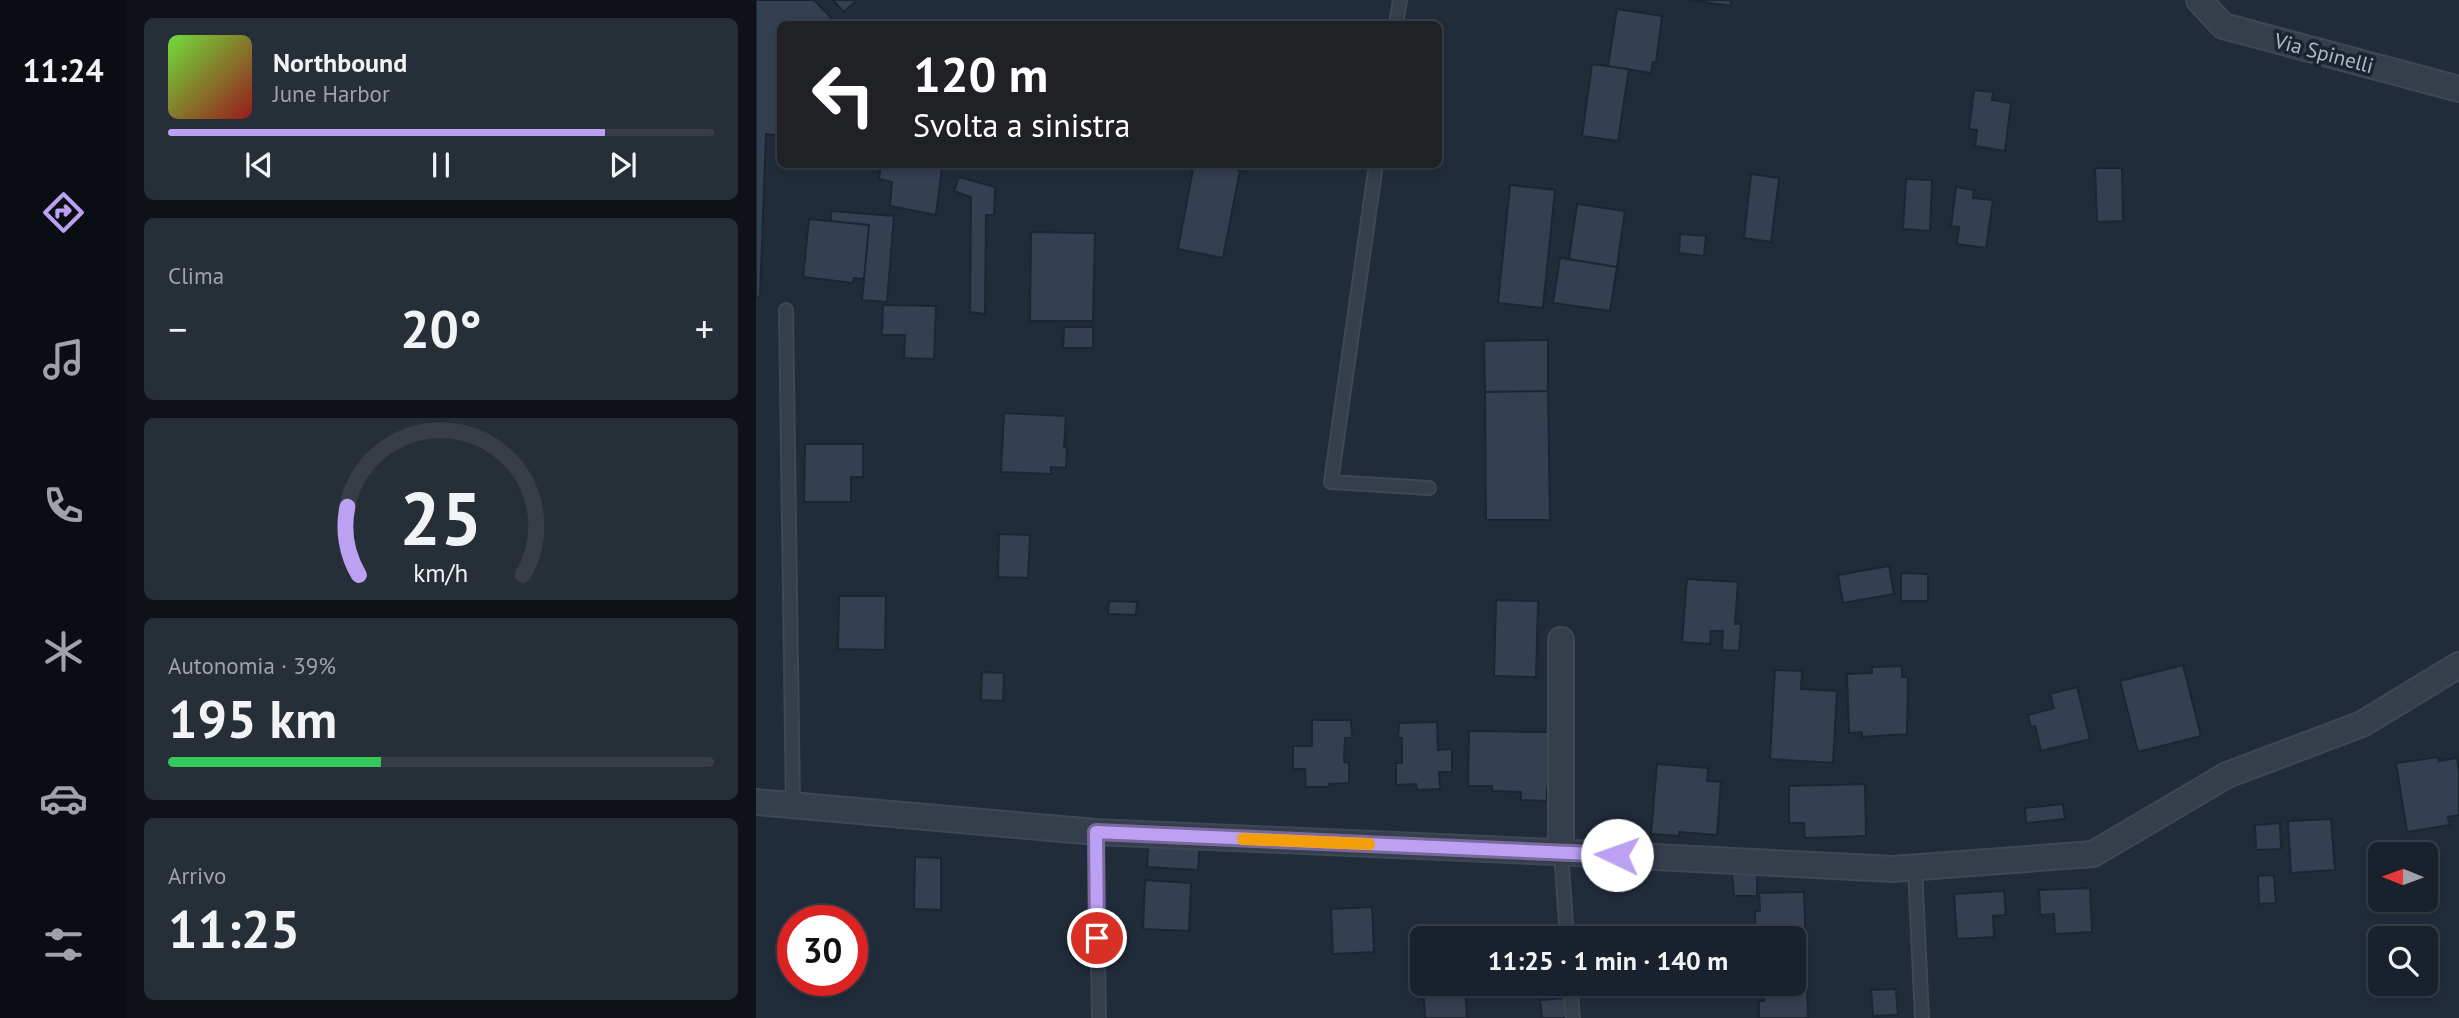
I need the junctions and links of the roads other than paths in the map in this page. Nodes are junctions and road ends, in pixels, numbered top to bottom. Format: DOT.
graph roads {
  1 [pos="1400,0"];
  2 [pos="2199,0"];
  3 [pos="1396,21"];
  4 [pos="2459,89"];
  5 [pos="1375,168"];
  6 [pos="786,310"];
  7 [pos="1429,488"];
  8 [pos="1561,640"];
  9 [pos="2459,665"];
  10 [pos="756,802"];
  11 [pos="793,805"];
  12 [pos="1096,832"];
  13 [pos="1562,852"];
  14 [pos="1915,868"];
  15 [pos="1566,926"];
  16 [pos="1571,996"];
  17 [pos="1099,1018"];
  18 [pos="1573,1018"];
  19 [pos="1922,1018"];
  1 -- 3 [label="lane"];
  2 -- 4 [label="street, Via Spinelli"];
  5 -- 7 [label="lane"];
  6 -- 11 [label="lane"];
  8 -- 13 [label="street"];
  9 -- 14 [label="street"];
  10 -- 11 [label="street"];
  11 -- 12 [label="street"];
  12 -- 13 [label="street"];
  12 -- 17 [label="lane"];
  13 -- 14 [label="street"];
  13 -- 15 [label="lane"];
  14 -- 19 [label="lane"];
  16 -- 18 [label="lane"];
}
